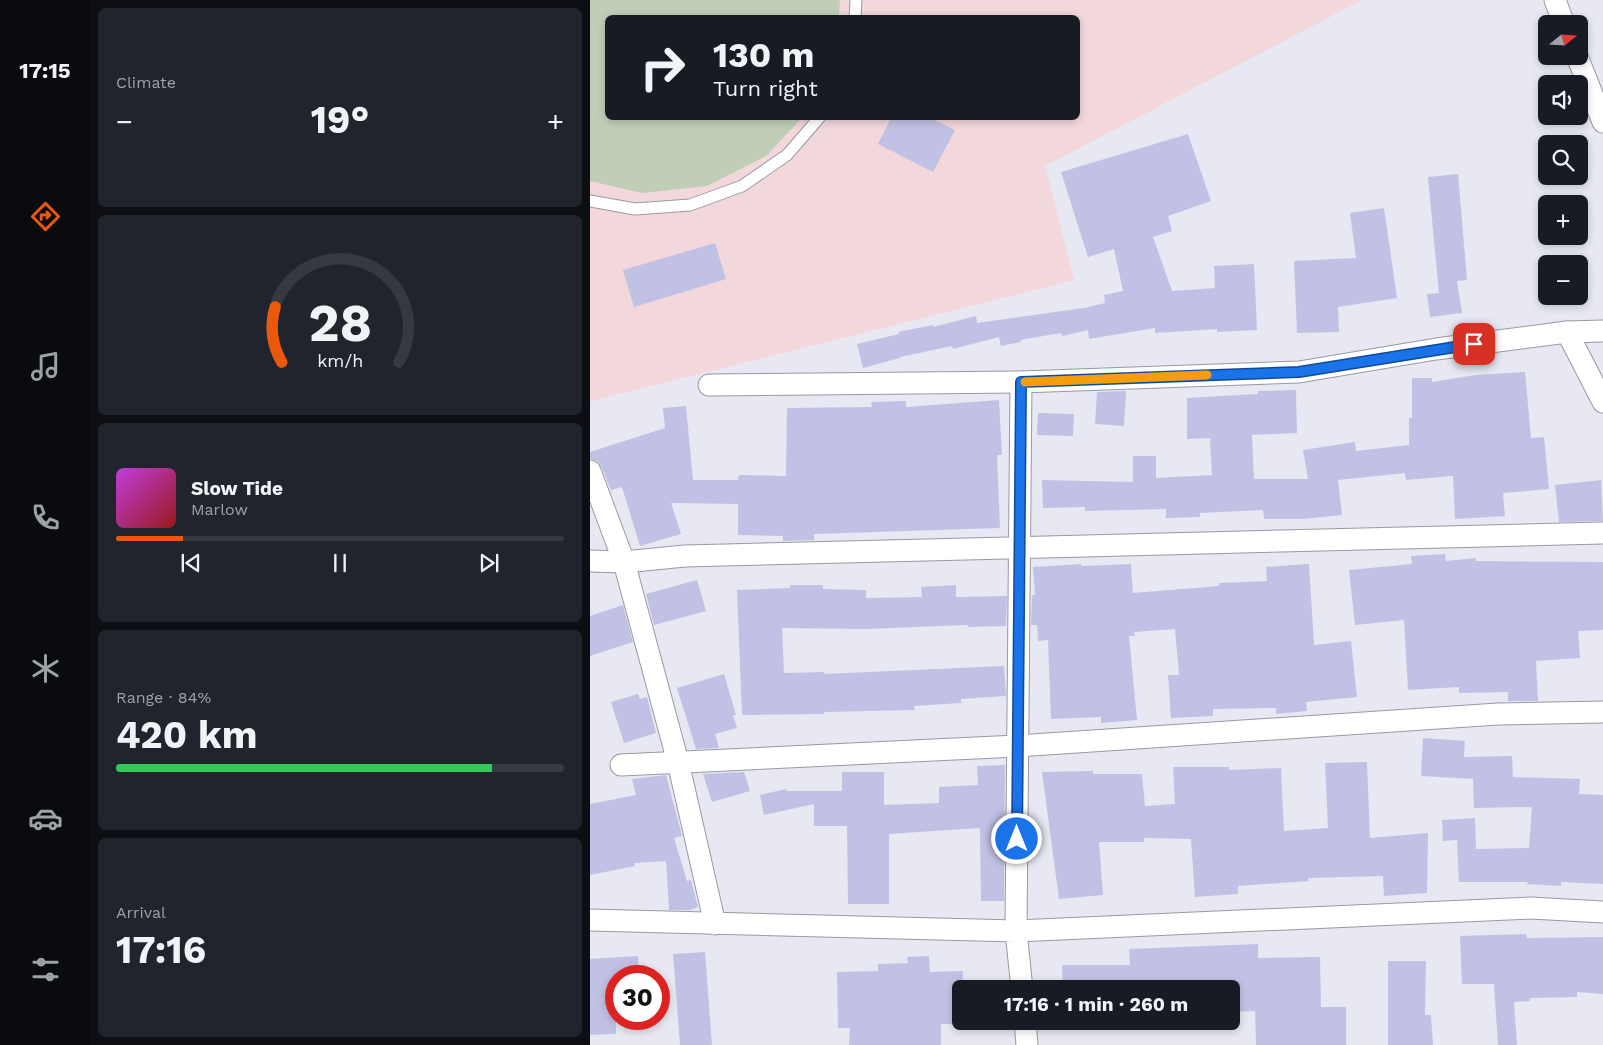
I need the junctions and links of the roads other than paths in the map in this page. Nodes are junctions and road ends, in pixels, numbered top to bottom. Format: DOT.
graph roads {
  1 [pos="856,0"];
  2 [pos="1555,0"];
  3 [pos="855,15"];
  4 [pos="1561,15"];
  5 [pos="1581,65"];
  6 [pos="1601,110"];
  7 [pos="817,120"];
  8 [pos="590,201"];
  9 [pos="1603,331"];
  10 [pos="1567,332"];
  11 [pos="1021,382"];
  12 [pos="709,385"];
  13 [pos="1603,402"];
  14 [pos="590,471"];
  15 [pos="1602,533"];
  16 [pos="1020,550"];
  17 [pos="590,561"];
  18 [pos="624,562"];
  19 [pos="1603,712"];
  20 [pos="1018,746"];
  21 [pos="678,762"];
  22 [pos="621,765"];
  23 [pos="1603,912"];
  24 [pos="590,920"];
  25 [pos="715,924"];
  26 [pos="1016,931"];
  27 [pos="1021,980"];
  28 [pos="1026,1030"];
  29 [pos="1027,1045"];
  1 -- 3 [label="lane"];
  2 -- 4 [label="street"];
  5 -- 6 [label="street"];
  7 -- 8 [label="lane"];
  9 -- 10 [label="street"];
  10 -- 11 [label="street"];
  10 -- 13 [label="street"];
  11 -- 12 [label="street"];
  11 -- 16 [label="street"];
  14 -- 18 [label="street"];
  15 -- 16 [label="street"];
  16 -- 18 [label="street"];
  16 -- 20 [label="street"];
  17 -- 18 [label="street"];
  18 -- 21 [label="street"];
  19 -- 20 [label="street"];
  20 -- 21 [label="street"];
  20 -- 26 [label="street"];
  21 -- 22 [label="street"];
  21 -- 25 [label="street"];
  23 -- 26 [label="street"];
  24 -- 25 [label="street"];
  25 -- 26 [label="street"];
  26 -- 27 [label="street"];
  28 -- 29 [label="street"];
}
